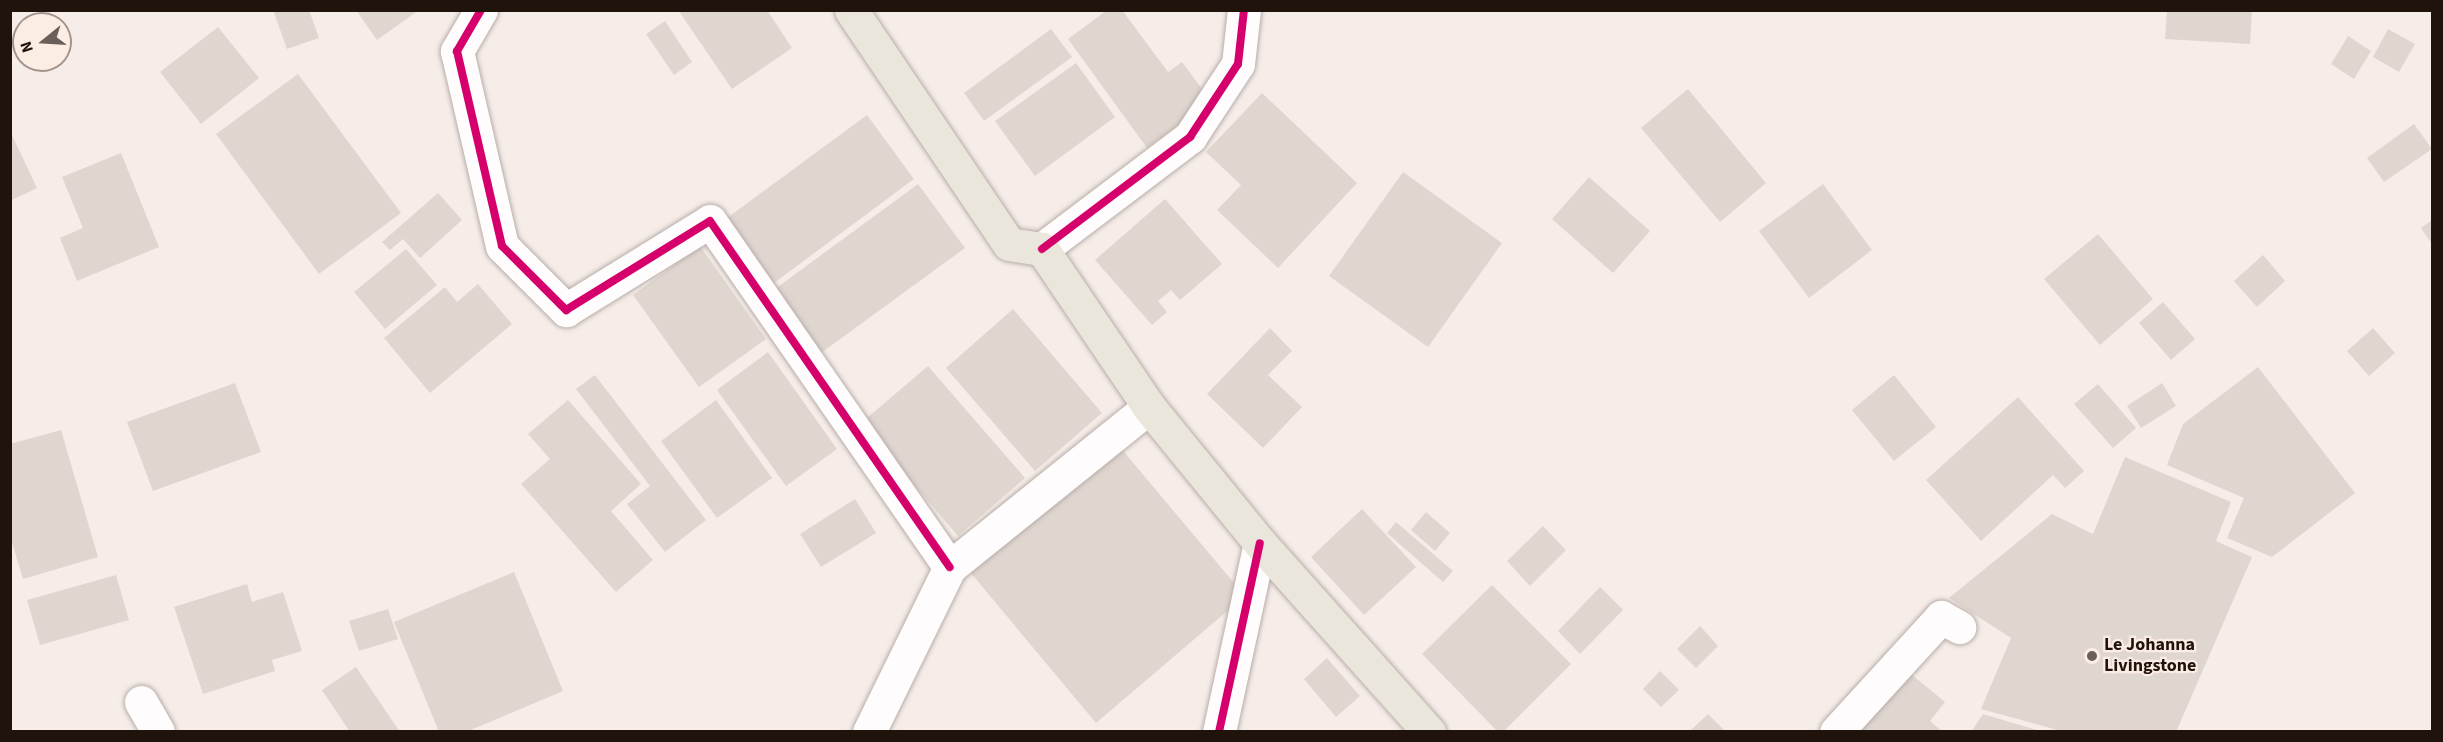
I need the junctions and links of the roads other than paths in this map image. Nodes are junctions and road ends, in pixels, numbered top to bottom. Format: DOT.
graph roads {
  1 [pos="481,10"];
  2 [pos="851,10"];
  3 [pos="1244,10"];
  4 [pos="1042,249"];
  5 [pos="1149,407"];
  6 [pos="1260,543"];
  7 [pos="950,567"];
  8 [pos="1959,627"];
  9 [pos="141,702"];
  10 [pos="158,732"];
  11 [pos="869,732"];
  12 [pos="1219,732"];
  13 [pos="1429,732"];
  14 [pos="1836,732"];
  1 -- 7 [label="street"];
  2 -- 4 [label="main road"];
  3 -- 4 [label="street"];
  4 -- 5 [label="main road"];
  5 -- 6 [label="main road"];
  5 -- 7 [label="street"];
  6 -- 12 [label="street"];
  6 -- 13 [label="main road"];
  7 -- 11 [label="street"];
  8 -- 14 [label="street"];
  9 -- 10 [label="street"];
}
